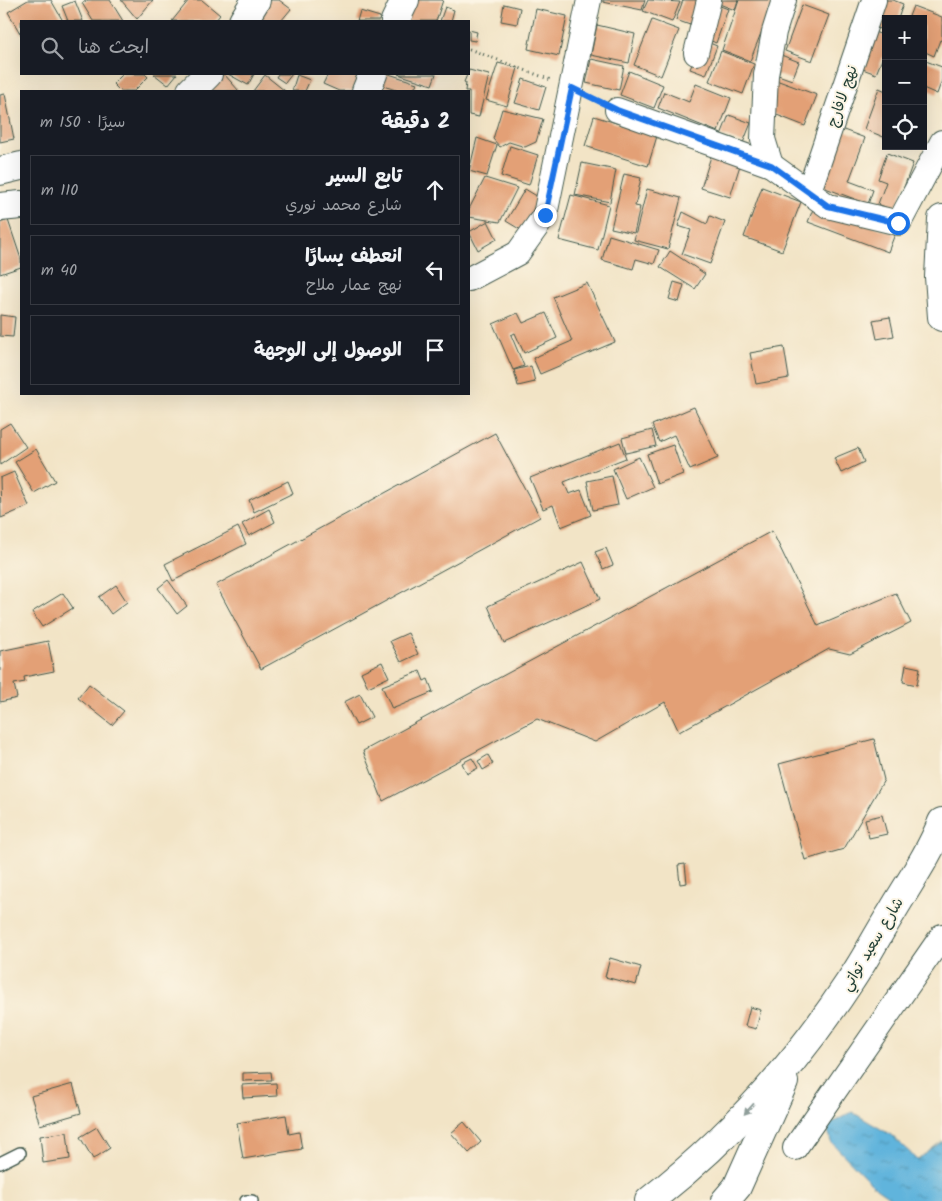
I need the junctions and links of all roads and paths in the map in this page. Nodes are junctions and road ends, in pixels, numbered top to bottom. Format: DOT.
graph roads {
  1 [pos="256,0"];
  2 [pos="405,0"];
  3 [pos="590,0"];
  4 [pos="709,0"];
  5 [pos="784,0"];
  6 [pos="874,0"];
  7 [pos="244,20"];
  8 [pos="395,20"];
  9 [pos="470,49"];
  10 [pos="696,53"];
  11 [pos="207,75"];
  12 [pos="373,75"];
  13 [pos="572,88"];
  14 [pos="192,90"];
  15 [pos="366,90"];
  16 [pos="617,110"];
  17 [pos="942,142"];
  18 [pos="771,165"];
  19 [pos="20,166"];
  20 [pos="0,171"];
  21 [pos="810,191"];
  22 [pos="20,205"];
  23 [pos="0,207"];
  24 [pos="942,219"];
  25 [pos="470,277"];
  26 [pos="942,317"];
  27 [pos="942,822"];
  28 [pos="942,936"];
  29 [pos="793,1060"];
  30 [pos="795,1148"];
  31 [pos="20,1153"];
  32 [pos="0,1163"];
  33 [pos="246,1201"];
  34 [pos="252,1201"];
  35 [pos="649,1201"];
  36 [pos="725,1201"];
  1 -- 7 [label="main road"];
  2 -- 8 [label="main road"];
  3 -- 13 [label="street"];
  4 -- 10 [label="street"];
  5 -- 18 [label="street"];
  6 -- 21 [label="street, نهج لافارج"];
  9 -- 13 [label="path"];
  11 -- 14 [label="main road"];
  12 -- 15 [label="main road"];
  13 -- 25 [label="street"];
  16 -- 18 [label="street"];
  17 -- 21 [label="street"];
  18 -- 21 [label="street"];
  19 -- 20 [label="main road"];
  22 -- 23 [label="main road"];
  24 -- 26 [label="main road"];
  27 -- 29 [label="main road, شارع سعيد تواتي"];
  28 -- 30 [label="street"];
  29 -- 35 [label="main road, شارع سعيد تواتي, one-way"];
  29 -- 36 [label="main road, شارع سعيد تواتي"];
  31 -- 32 [label="lane"];
  33 -- 34 [label="lane"];
}
